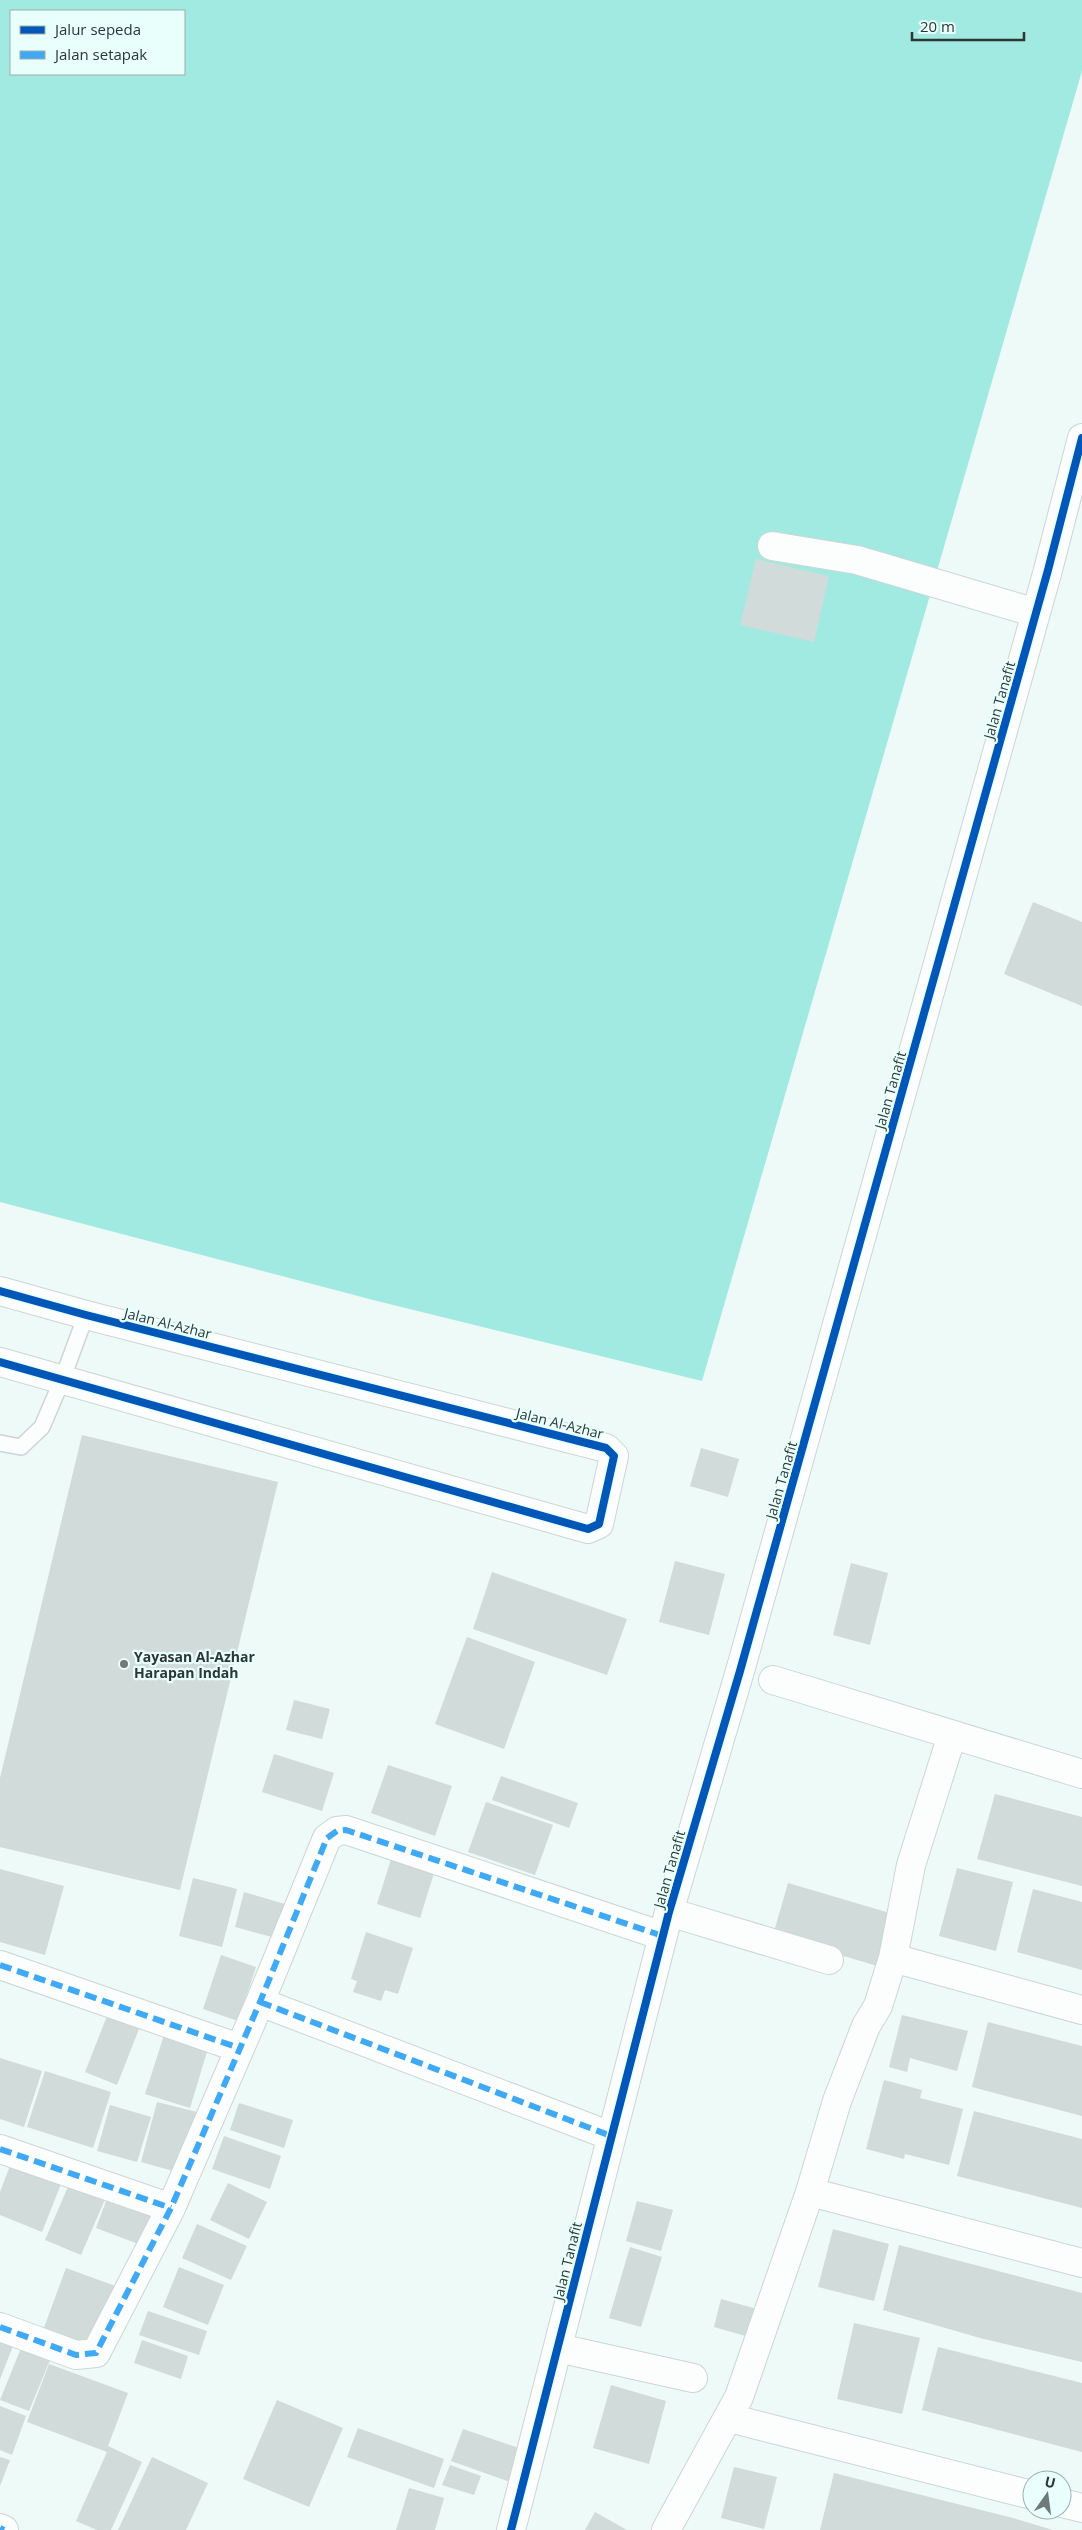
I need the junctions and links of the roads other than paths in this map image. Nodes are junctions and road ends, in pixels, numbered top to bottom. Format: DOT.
graph roads {
  1 [pos="1082,438"];
  2 [pos="772,546"];
  3 [pos="1036,613"];
  4 [pos="0,1291"];
  5 [pos="86,1315"];
  6 [pos="0,1362"];
  7 [pos="62,1380"];
  8 [pos="0,1443"];
  9 [pos="773,1680"];
  10 [pos="952,1735"];
  11 [pos="1082,1774"];
  12 [pos="666,1924"];
  13 [pos="893,1958"];
  14 [pos="829,1960"];
  15 [pos="0,1965"];
  16 [pos="260,2002"];
  17 [pos="1082,2010"];
  18 [pos="239,2048"];
  19 [pos="611,2136"];
  20 [pos="0,2149"];
  21 [pos="810,2192"];
  22 [pos="171,2208"];
  23 [pos="1082,2263"];
  24 [pos="0,2327"];
  25 [pos="558,2348"];
  26 [pos="692,2378"];
  27 [pos="728,2418"];
  28 [pos="1022,2492"];
  29 [pos="0,2528"];
  30 [pos="4,2530"];
  31 [pos="511,2530"];
  32 [pos="666,2530"];
  1 -- 3 [label="street, Jalan Tanafit"];
  2 -- 3 [label="street"];
  3 -- 12 [label="street, Jalan Tanafit"];
  4 -- 5 [label="street, Jalan Al-Azhar"];
  5 -- 7 [label="lane"];
  5 -- 7 [label="street, Jalan Al-Azhar"];
  6 -- 7 [label="street, Jalan Al-Azhar"];
  7 -- 8 [label="lane"];
  9 -- 10 [label="street"];
  10 -- 11 [label="street"];
  10 -- 13 [label="street"];
  12 -- 14 [label="street"];
  12 -- 16 [label="street"];
  12 -- 19 [label="street, Jalan Tanafit"];
  13 -- 17 [label="street"];
  13 -- 21 [label="street"];
  15 -- 18 [label="street"];
  16 -- 18 [label="street"];
  16 -- 19 [label="street"];
  18 -- 22 [label="street"];
  19 -- 25 [label="street, Jalan Tanafit"];
  20 -- 22 [label="street"];
  21 -- 23 [label="street"];
  21 -- 27 [label="street"];
  22 -- 24 [label="street"];
  25 -- 26 [label="street"];
  25 -- 31 [label="street, Jalan Tanafit"];
  27 -- 28 [label="street"];
  27 -- 32 [label="street"];
  29 -- 30 [label="street"];
}
